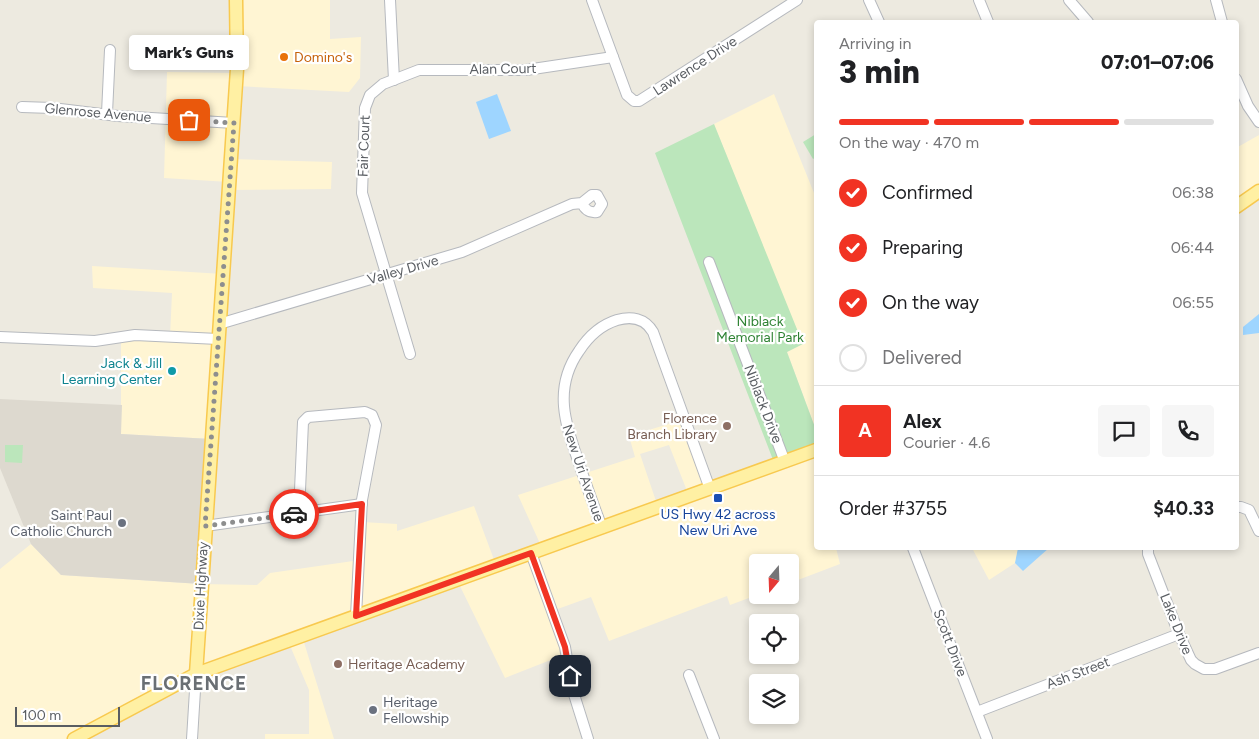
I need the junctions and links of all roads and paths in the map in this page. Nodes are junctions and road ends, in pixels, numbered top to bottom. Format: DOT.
graph roads {
  1 [pos="236,0"];
  2 [pos="390,0"];
  3 [pos="592,0"];
  4 [pos="797,0"];
  5 [pos="869,0"];
  6 [pos="979,0"];
  7 [pos="1069,0"];
  8 [pos="1216,0"];
  9 [pos="878,20"];
  10 [pos="987,20"];
  11 [pos="1086,20"];
  12 [pos="1221,20"];
  13 [pos="110,50"];
  14 [pos="613,57"];
  15 [pos="394,80"];
  16 [pos="1239,86"];
  17 [pos="22,107"];
  18 [pos="107,113"];
  19 [pos="1259,122"];
  20 [pos="234,123"];
  21 [pos="1259,191"];
  22 [pos="582,203"];
  23 [pos="1239,205"];
  24 [pos="709,262"];
  25 [pos="387,274"];
  26 [pos="219,324"];
  27 [pos="0,337"];
  28 [pos="218,339"];
  29 [pos="410,354"];
  30 [pos="814,451"];
  31 [pos="786,462"];
  32 [pos="710,489"];
  33 [pos="362,504"];
  34 [pos="1241,508"];
  35 [pos="299,513"];
  36 [pos="205,526"];
  37 [pos="602,528"];
  38 [pos="1259,531"];
  39 [pos="914,550"];
  40 [pos="1148,550"];
  41 [pos="531,553"];
  42 [pos="356,616"];
  43 [pos="1180,634"];
  44 [pos="1259,653"];
  45 [pos="196,674"];
  46 [pos="689,675"];
  47 [pos="977,712"];
  48 [pos="74,739"];
  49 [pos="192,739"];
  50 [pos="588,739"];
  51 [pos="714,739"];
  52 [pos="987,739"];
  1 -- 20 [label="main road, Dixie Highway"];
  2 -- 15 [label="street"];
  3 -- 14 [label="street"];
  4 -- 14 [label="street, Lawrence Drive"];
  5 -- 9 [label="street"];
  6 -- 10 [label="street"];
  7 -- 11 [label="street"];
  8 -- 12 [label="street"];
  13 -- 18 [label="street"];
  14 -- 15 [label="street, Alan Court"];
  15 -- 25 [label="street, Fair Court"];
  16 -- 19 [label="street"];
  17 -- 18 [label="street, Glenrose Avenue"];
  18 -- 20 [label="street, Glenrose Avenue"];
  20 -- 26 [label="main road, Dixie Highway"];
  21 -- 23 [label="main road"];
  22 -- 25 [label="street, Valley Drive"];
  24 -- 31 [label="street, Niblack Drive"];
  25 -- 26 [label="street, Valley Drive"];
  25 -- 29 [label="street, Fair Court"];
  26 -- 28 [label="main road, Dixie Highway"];
  27 -- 28 [label="street"];
  28 -- 36 [label="main road, Dixie Highway"];
  30 -- 31 [label="main road"];
  31 -- 32 [label="main road"];
  32 -- 37 [label="main road"];
  32 -- 37 [label="street, New Uri Avenue"];
  33 -- 35 [label="street"];
  33 -- 35 [label="street"];
  33 -- 42 [label="street"];
  34 -- 38 [label="street"];
  35 -- 36 [label="street"];
  36 -- 45 [label="main road, Dixie Highway"];
  37 -- 41 [label="main road"];
  39 -- 47 [label="street, Scott Drive"];
  40 -- 43 [label="street, Lake Drive"];
  41 -- 42 [label="main road"];
  41 -- 50 [label="street"];
  42 -- 45 [label="main road"];
  43 -- 44 [label="street, Lake Drive"];
  43 -- 47 [label="street, Ash Street"];
  45 -- 48 [label="main road"];
  45 -- 49 [label="street"];
  46 -- 51 [label="street"];
  47 -- 52 [label="street, Scott Drive"];
}
